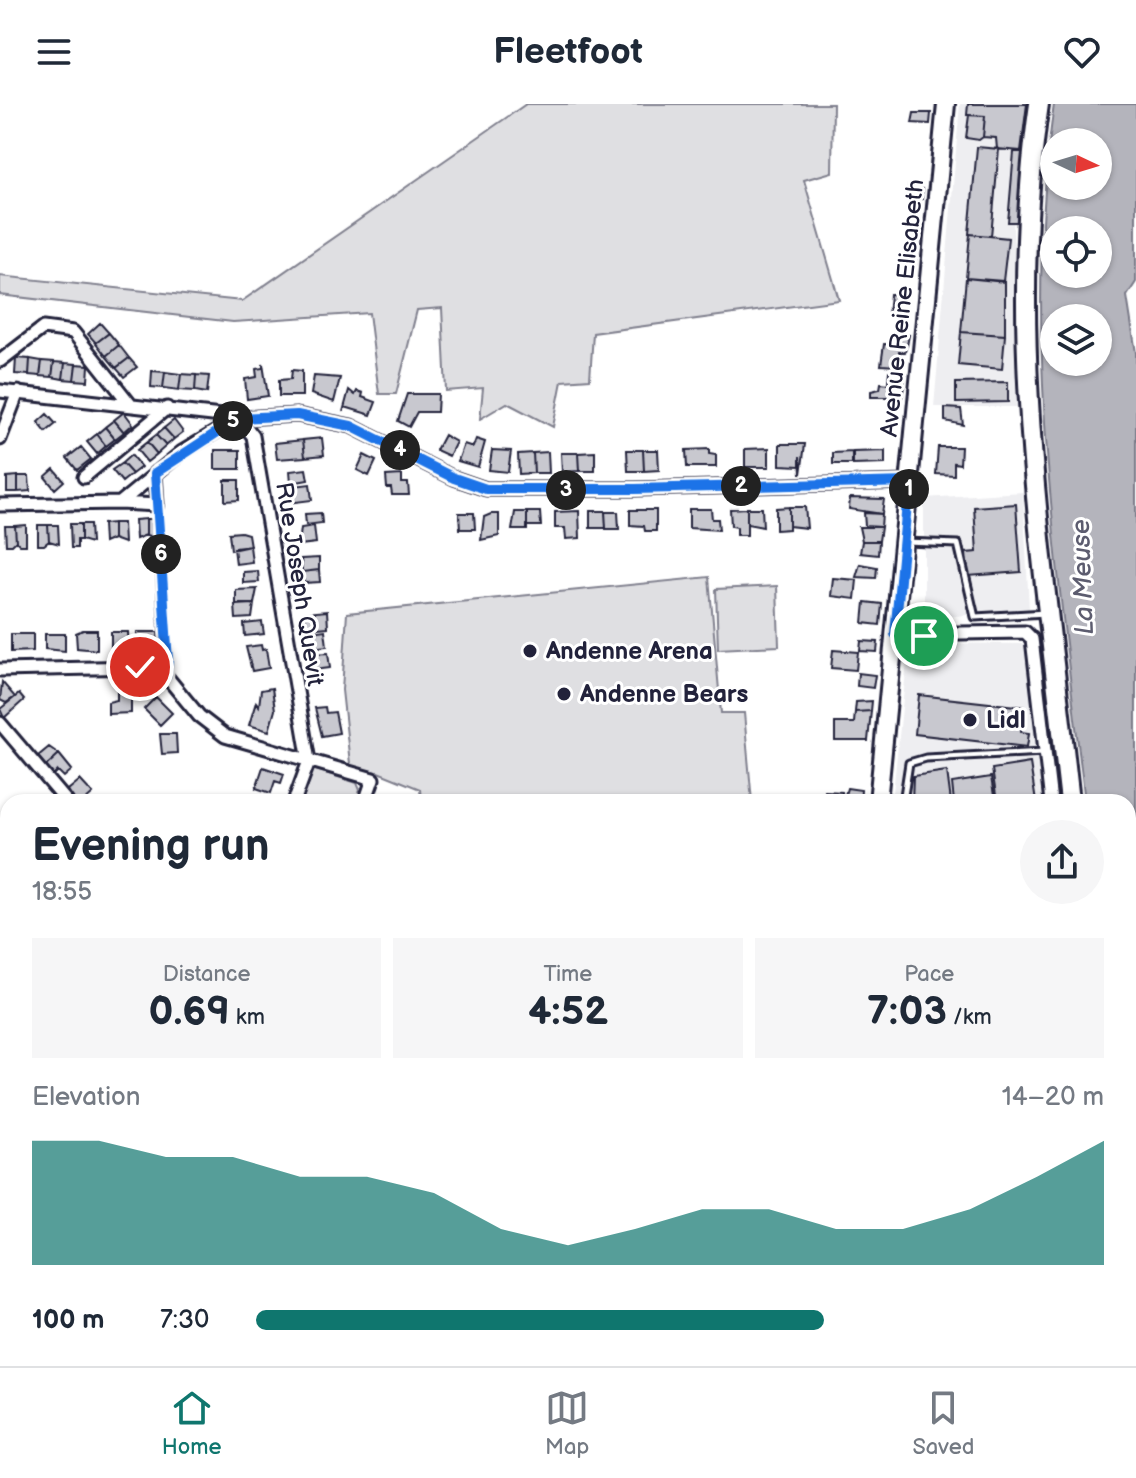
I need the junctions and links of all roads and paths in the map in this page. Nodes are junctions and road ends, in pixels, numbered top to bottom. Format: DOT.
graph roads {
  1 [pos="946,104"];
  2 [pos="1039,104"];
  3 [pos="0,361"];
  4 [pos="0,391"];
  5 [pos="18,392"];
  6 [pos="130,404"];
  7 [pos="167,408"];
  8 [pos="239,418"];
  9 [pos="0,439"];
  10 [pos="155,473"];
  11 [pos="84,477"];
  12 [pos="909,482"];
  13 [pos="120,503"];
  14 [pos="0,505"];
  15 [pos="157,505"];
  16 [pos="904,542"];
  17 [pos="1050,613"];
  18 [pos="895,634"];
  19 [pos="0,670"];
  20 [pos="166,676"];
  21 [pos="0,723"];
  22 [pos="1045,752"];
  23 [pos="309,761"];
  24 [pos="60,794"];
  25 [pos="297,794"];
  26 [pos="368,794"];
  27 [pos="879,794"];
  28 [pos="904,794"];
  29 [pos="1050,794"];
  30 [pos="1069,794"];
  1 -- 12 [label="main road, Avenue Reine Elisabeth"];
  2 -- 17 [label="main road"];
  3 -- 6 [label="street"];
  4 -- 5 [label="street"];
  5 -- 6 [label="street"];
  5 -- 9 [label="street"];
  6 -- 7 [label="street"];
  7 -- 8 [label="street"];
  7 -- 11 [label="street"];
  8 -- 10 [label="street"];
  8 -- 12 [label="street"];
  8 -- 23 [label="street, Rue Joseph Quevit"];
  10 -- 13 [label="street"];
  10 -- 15 [label="street"];
  12 -- 16 [label="main road, Avenue Reine Elisabeth"];
  13 -- 14 [label="street"];
  13 -- 15 [label="street"];
  15 -- 20 [label="lane"];
  16 -- 17 [label="lane"];
  16 -- 18 [label="main road, Avenue Reine Elisabeth"];
  17 -- 30 [label="main road"];
  18 -- 22 [label="street"];
  18 -- 27 [label="main road, Avenue Reine Elisabeth"];
  19 -- 20 [label="street"];
  20 -- 23 [label="street"];
  21 -- 24 [label="street"];
  22 -- 28 [label="lane"];
  22 -- 29 [label="street"];
  23 -- 25 [label="street"];
  23 -- 26 [label="street"];
}
